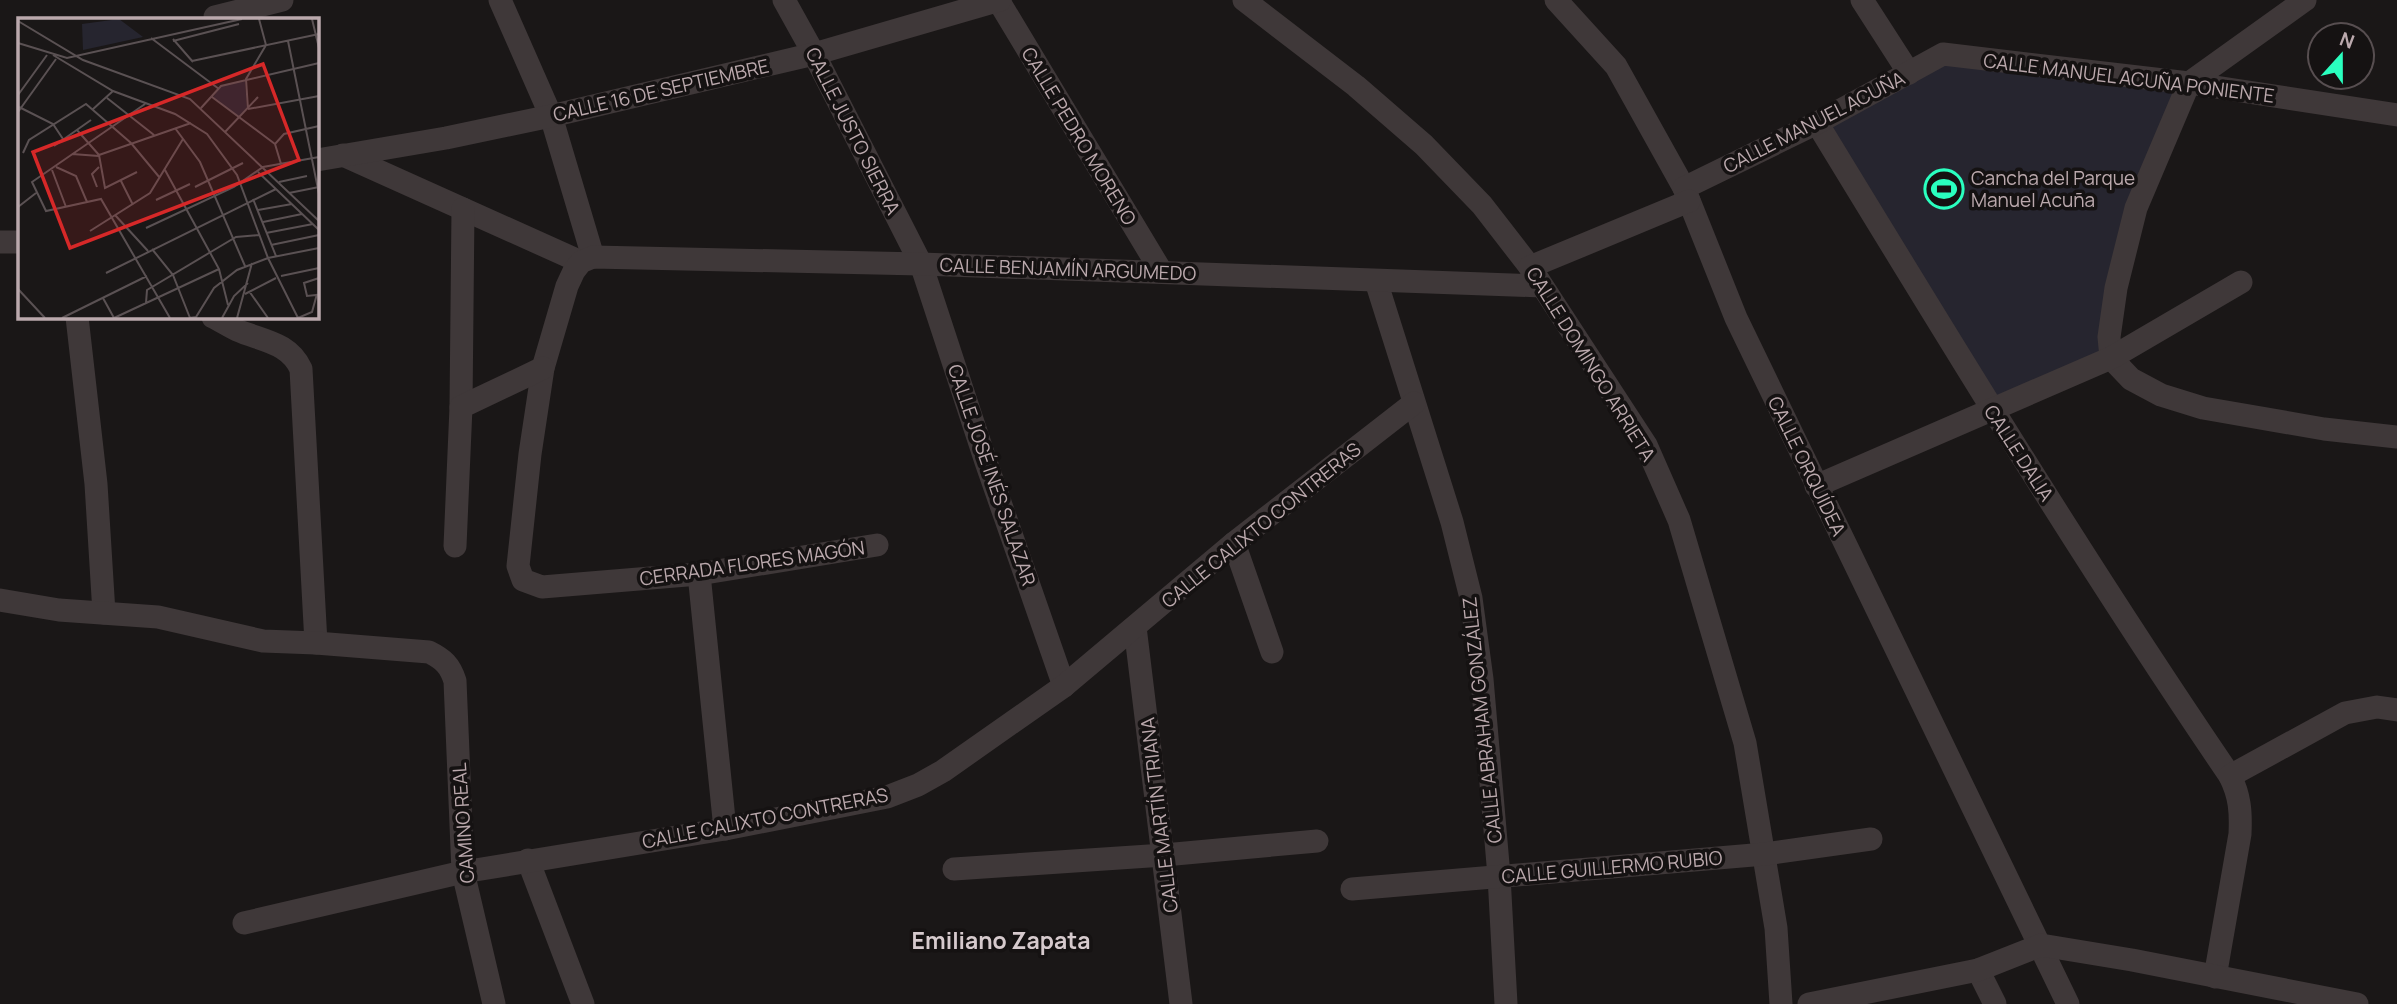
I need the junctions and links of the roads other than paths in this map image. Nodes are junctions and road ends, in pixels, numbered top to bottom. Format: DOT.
graph roads {
  1 [pos="282,0"];
  2 [pos="500,0"];
  3 [pos="784,0"];
  4 [pos="998,0"];
  5 [pos="1244,0"];
  6 [pos="1556,0"];
  7 [pos="1862,0"];
  8 [pos="2305,0"];
  9 [pos="215,18"];
  10 [pos="814,54"];
  11 [pos="1943,54"];
  12 [pos="1909,73"];
  13 [pos="2189,83"];
  14 [pos="2397,115"];
  15 [pos="551,117"];
  16 [pos="1817,123"];
  17 [pos="343,155"];
  18 [pos="318,160"];
  19 [pos="1684,198"];
  20 [pos="463,209"];
  21 [pos="0,242"];
  22 [pos="18,242"];
  23 [pos="587,260"];
  24 [pos="921,264"];
  25 [pos="1161,271"];
  26 [pos="1536,276"];
  27 [pos="1376,281"];
  28 [pos="2241,282"];
  29 [pos="77,318"];
  30 [pos="215,318"];
  31 [pos="2111,358"];
  32 [pos="543,368"];
  33 [pos="1414,403"];
  34 [pos="461,407"];
  35 [pos="1991,410"];
  36 [pos="2397,437"];
  37 [pos="1816,486"];
  38 [pos="1234,543"];
  39 [pos="877,545"];
  40 [pos="455,546"];
  41 [pos="699,574"];
  42 [pos="0,600"];
  43 [pos="104,613"];
  44 [pos="1135,627"];
  45 [pos="316,643"];
  46 [pos="1272,652"];
  47 [pos="1064,686"];
  48 [pos="2397,710"];
  49 [pos="2230,776"];
  50 [pos="725,829"];
  51 [pos="1871,838"];
  52 [pos="1317,841"];
  53 [pos="1765,854"];
  54 [pos="1164,855"];
  55 [pos="528,860"];
  56 [pos="954,869"];
  57 [pos="463,872"];
  58 [pos="1499,876"];
  59 [pos="1352,889"];
  60 [pos="244,923"];
  61 [pos="2037,946"];
  62 [pos="1986,967"];
  63 [pos="2215,977"];
  64 [pos="494,1004"];
  65 [pos="583,1004"];
  66 [pos="1181,1004"];
  67 [pos="1506,1004"];
  68 [pos="1781,1004"];
  69 [pos="1809,1004"];
  70 [pos="1995,1004"];
  71 [pos="2068,1004"];
  72 [pos="2357,1004"];
  1 -- 9 [label="street"];
  2 -- 15 [label="street"];
  3 -- 10 [label="street, CALLE JUSTO SIERRA"];
  4 -- 10 [label="street, CALLE 16 DE SEPTIEMBRE"];
  4 -- 25 [label="street, CALLE PEDRO MORENO"];
  5 -- 26 [label="street, CALLE DOMINGO ARRIETA"];
  6 -- 19 [label="street, CALLE ORQUÍDEA"];
  7 -- 12 [label="street"];
  8 -- 13 [label="street"];
  10 -- 15 [label="street, CALLE 16 DE SEPTIEMBRE"];
  10 -- 24 [label="street, CALLE JUSTO SIERRA"];
  11 -- 12 [label="street, CALLE MANUEL ACUÑA"];
  11 -- 13 [label="street, CALLE MANUEL ACUÑA PONIENTE"];
  12 -- 16 [label="street, CALLE MANUEL ACUÑA"];
  13 -- 14 [label="street, CALLE MANUEL ACUÑA PONIENTE"];
  13 -- 31 [label="street"];
  15 -- 17 [label="street, CALLE 16 DE SEPTIEMBRE"];
  15 -- 23 [label="street"];
  16 -- 19 [label="street, CALLE MANUEL ACUÑA"];
  16 -- 35 [label="street, CALLE DALIA"];
  17 -- 18 [label="street, CALLE 16 DE SEPTIEMBRE"];
  17 -- 20 [label="street"];
  19 -- 26 [label="street, CALLE MANUEL ACUÑA"];
  19 -- 37 [label="street, CALLE ORQUÍDEA"];
  20 -- 23 [label="street"];
  20 -- 34 [label="street"];
  21 -- 22 [label="street"];
  23 -- 24 [label="street, CALLE BENJAMÍN ARGUMEDO"];
  23 -- 32 [label="street"];
  24 -- 25 [label="street, CALLE BENJAMÍN ARGUMEDO"];
  24 -- 47 [label="street, CALLE JOSÉ INÉS SALAZAR"];
  25 -- 27 [label="street, CALLE BENJAMÍN ARGUMEDO"];
  26 -- 27 [label="street, CALLE BENJAMÍN ARGUMEDO"];
  26 -- 53 [label="street, CALLE DOMINGO ARRIETA"];
  27 -- 33 [label="street, CALLE ABRAHAM GONZÁLEZ"];
  28 -- 31 [label="street"];
  29 -- 43 [label="street"];
  30 -- 45 [label="street"];
  31 -- 35 [label="street"];
  31 -- 36 [label="street"];
  32 -- 34 [label="street"];
  32 -- 41 [label="street, CERRADA FLORES MAGÓN"];
  33 -- 38 [label="street, CALLE CALIXTO CONTRERAS"];
  33 -- 58 [label="street, CALLE ABRAHAM GONZÁLEZ"];
  34 -- 40 [label="street"];
  35 -- 37 [label="street"];
  35 -- 49 [label="street, CALLE DALIA"];
  37 -- 61 [label="street, CALLE ORQUÍDEA"];
  38 -- 44 [label="street, CALLE CALIXTO CONTRERAS"];
  38 -- 46 [label="street"];
  39 -- 41 [label="street, CERRADA FLORES MAGÓN"];
  41 -- 50 [label="street"];
  42 -- 43 [label="street"];
  43 -- 45 [label="street"];
  44 -- 47 [label="street, CALLE CALIXTO CONTRERAS"];
  44 -- 54 [label="street, CALLE MARTÍN TRIANA"];
  45 -- 57 [label="street, CAMINO REAL"];
  47 -- 50 [label="street, CALLE CALIXTO CONTRERAS"];
  48 -- 49 [label="street"];
  49 -- 63 [label="street, CALLE DALIA"];
  50 -- 55 [label="street, CALLE CALIXTO CONTRERAS"];
  51 -- 53 [label="street, CALLE GUILLERMO RUBIO"];
  52 -- 54 [label="street"];
  53 -- 58 [label="street, CALLE GUILLERMO RUBIO"];
  53 -- 68 [label="street, CALLE DOMINGO ARRIETA"];
  54 -- 56 [label="street"];
  54 -- 66 [label="street, CALLE MARTÍN TRIANA"];
  55 -- 57 [label="street, CALLE CALIXTO CONTRERAS"];
  55 -- 65 [label="street"];
  57 -- 60 [label="street, CALLE CALIXTO CONTRERAS"];
  57 -- 64 [label="street, CAMINO REAL"];
  58 -- 59 [label="street, CALLE GUILLERMO RUBIO"];
  58 -- 67 [label="street, CALLE ABRAHAM GONZÁLEZ"];
  61 -- 62 [label="street"];
  61 -- 63 [label="street"];
  61 -- 71 [label="street, CALLE ORQUÍDEA"];
  62 -- 69 [label="street"];
  62 -- 70 [label="street"];
  63 -- 72 [label="street"];
}
